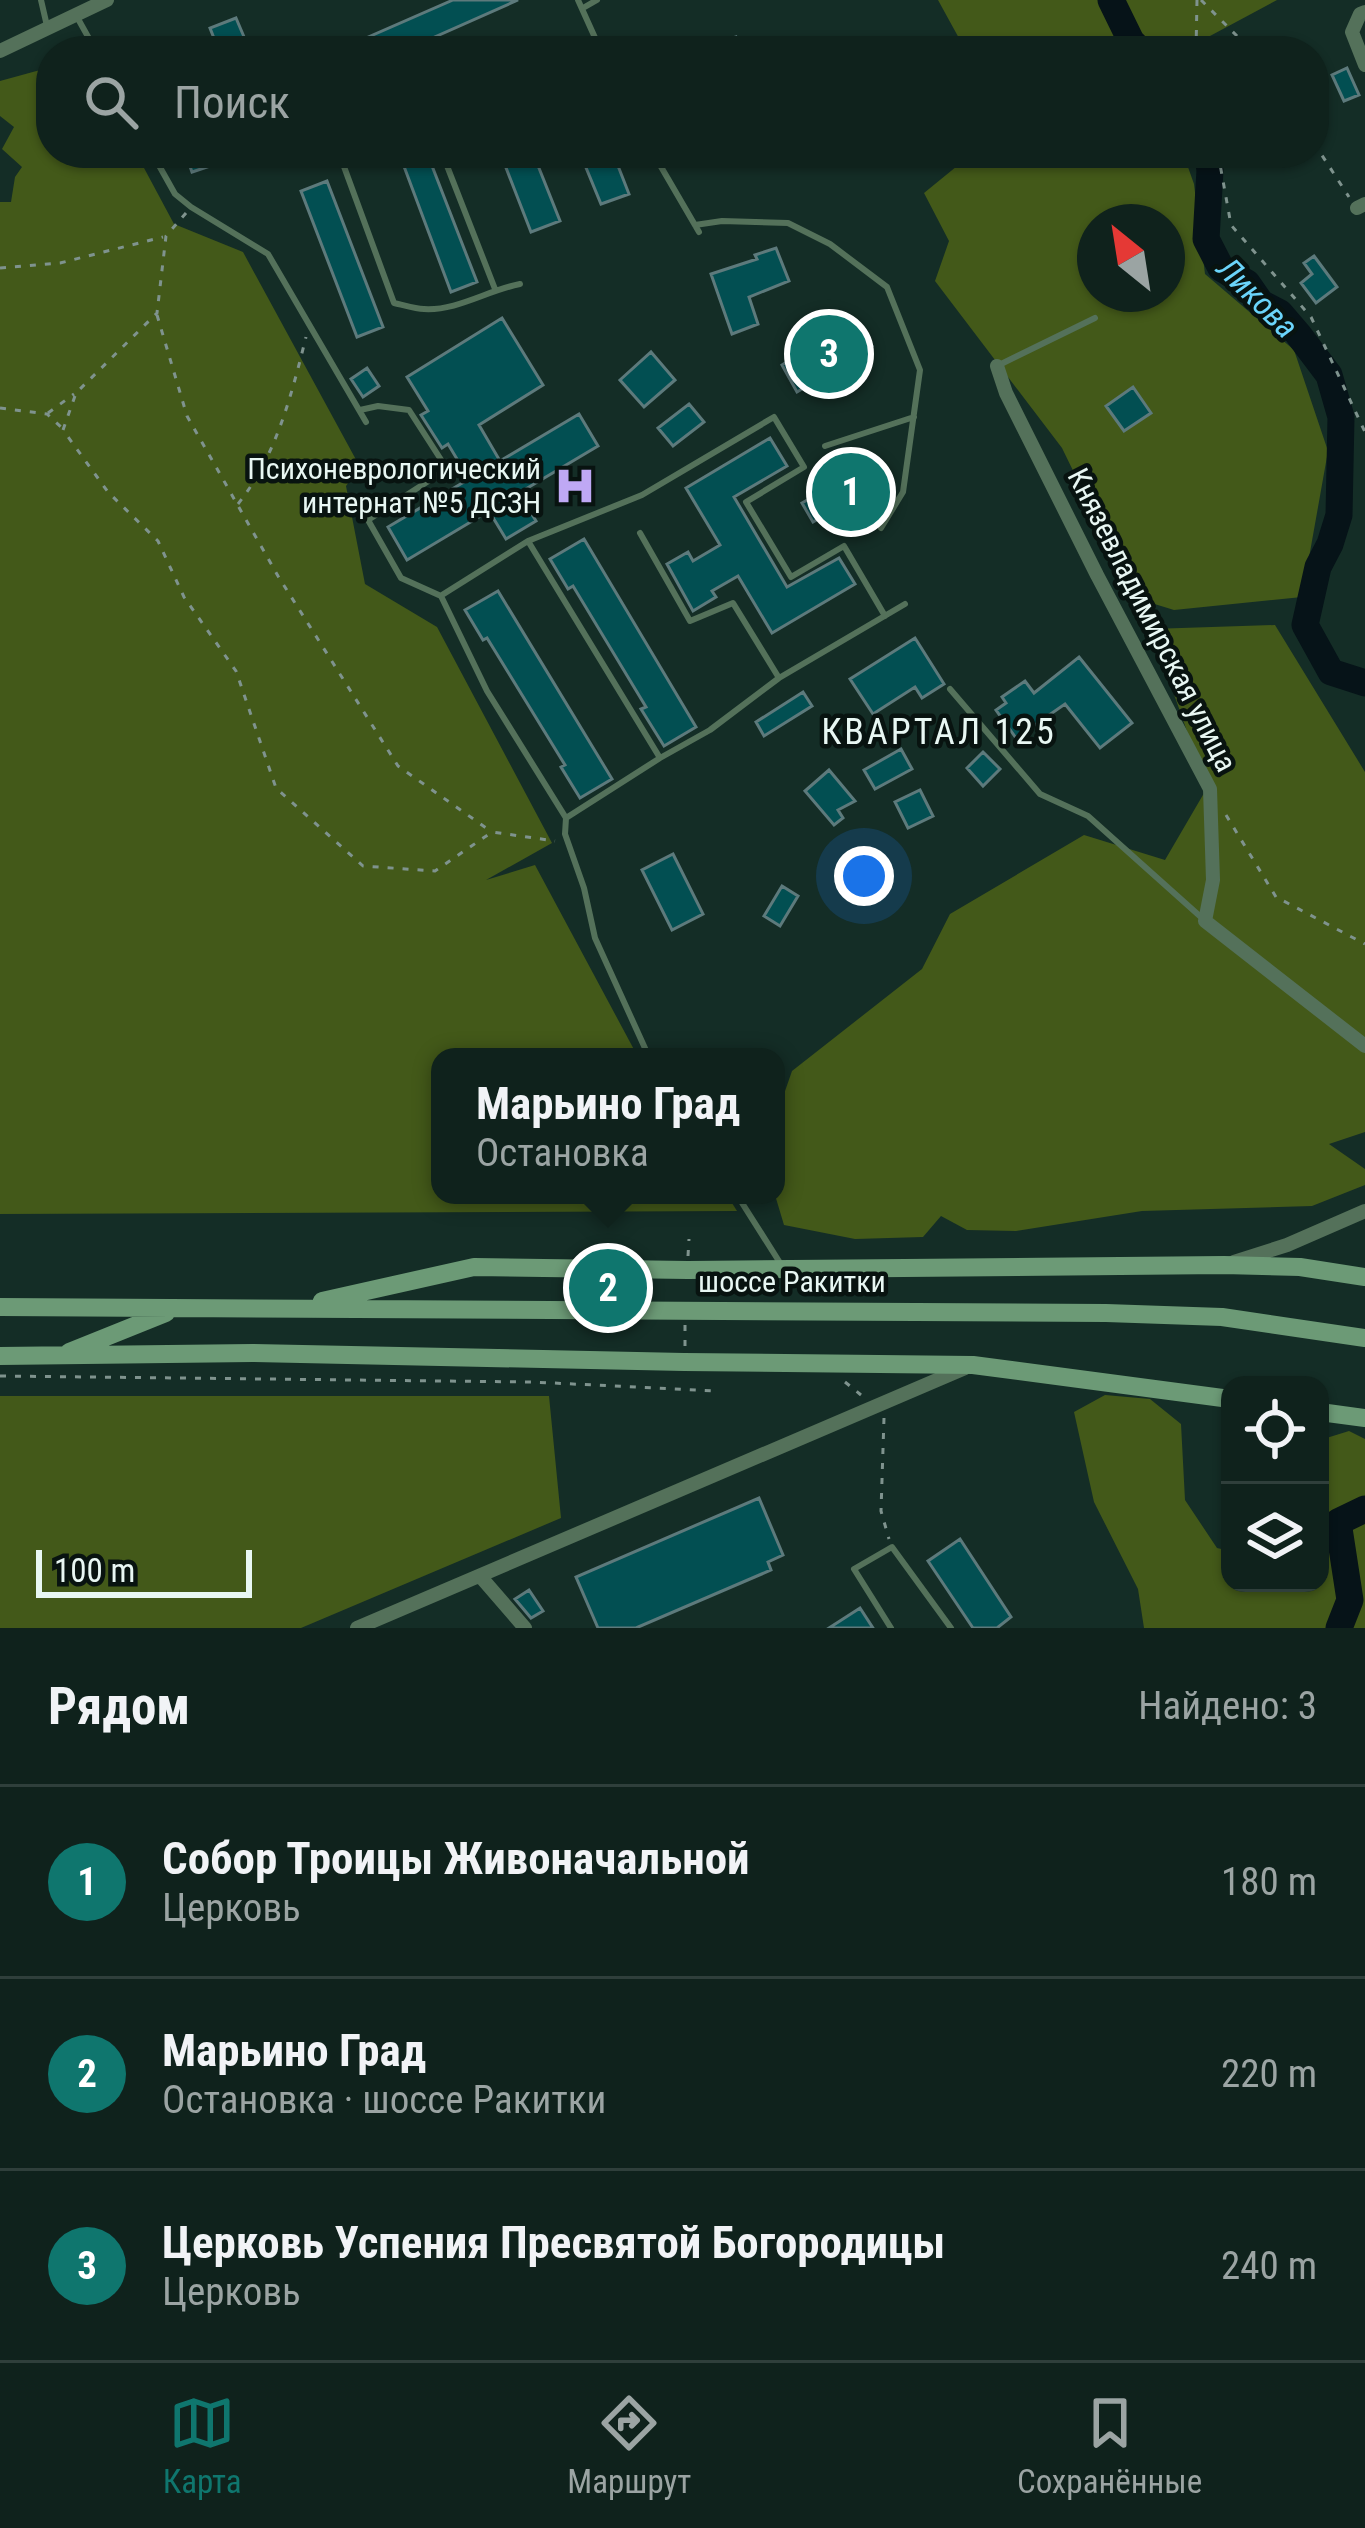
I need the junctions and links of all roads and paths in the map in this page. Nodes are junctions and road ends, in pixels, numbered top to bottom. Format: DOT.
graph roads {
  1 [pos="41,0"];
  2 [pos="107,0"];
  3 [pos="597,0"];
  4 [pos="1199,0"];
  5 [pos="580,4"];
  6 [pos="1365,12"];
  7 [pos="77,16"];
  8 [pos="48,30"];
  9 [pos="88,36"];
  10 [pos="594,36"];
  11 [pos="1197,36"];
  12 [pos="1236,36"];
  13 [pos="0,52"];
  14 [pos="1365,65"];
  15 [pos="1329,163"];
  16 [pos="160,168"];
  17 [pos="344,168"];
  18 [pos="448,168"];
  19 [pos="662,168"];
  20 [pos="1221,168"];
  21 [pos="1361,206"];
  22 [pos="191,208"];
  23 [pos="166,236"];
  24 [pos="0,268"];
  25 [pos="520,284"];
  26 [pos="495,289"];
  27 [pos="157,313"];
  28 [pos="1095,318"];
  29 [pos="309,324"];
  30 [pos="998,366"];
  31 [pos="76,393"];
  32 [pos="0,408"];
  33 [pos="360,410"];
  34 [pos="46,414"];
  35 [pos="914,417"];
  36 [pos="367,422"];
  37 [pos="63,430"];
  38 [pos="1365,432"];
  39 [pos="825,446"];
  40 [pos="238,505"];
  41 [pos="880,528"];
  42 [pos="640,533"];
  43 [pos="528,542"];
  44 [pos="441,596"];
  45 [pos="905,604"];
  46 [pos="885,616"];
  47 [pos="779,678"];
  48 [pos="950,689"];
  49 [pos="660,758"];
  50 [pos="1210,789"];
  51 [pos="566,818"];
  52 [pos="493,832"];
  53 [pos="568,843"];
  54 [pos="1205,921"];
  55 [pos="1365,944"];
  56 [pos="1365,1046"];
  57 [pos="645,1048"];
  58 [pos="743,1204"];
  59 [pos="1365,1211"];
  60 [pos="1224,1265"];
  61 [pos="784,1269"];
  62 [pos="1365,1277"];
  63 [pos="0,1307"];
  64 [pos="176,1308"];
  65 [pos="288,1309"];
  66 [pos="1365,1338"];
  67 [pos="58,1355"];
  68 [pos="0,1356"];
  69 [pos="973,1365"];
  70 [pos="0,1376"];
  71 [pos="717,1391"];
  72 [pos="1221,1398"];
  73 [pos="1329,1413"];
  74 [pos="1365,1418"];
  75 [pos="480,1576"];
  76 [pos="357,1628"];
  77 [pos="525,1628"];
  78 [pos="891,1628"];
  79 [pos="951,1628"];
  1 -- 8 [label="lane"];
  2 -- 7 [label="street"];
  3 -- 5 [label="lane"];
  4 -- 11 [label="path"];
  4 -- 12 [label="path"];
  5 -- 10 [label="lane"];
  6 -- 14 [label="street"];
  7 -- 8 [label="street"];
  7 -- 9 [label="lane"];
  8 -- 13 [label="street"];
  15 -- 21 [label="path"];
  16 -- 22 [label="lane"];
  17 -- 26 [label="lane"];
  18 -- 26 [label="lane"];
  19 -- 35 [label="lane"];
  20 -- 38 [label="path"];
  22 -- 23 [label="path"];
  22 -- 29 [label="lane"];
  23 -- 24 [label="path"];
  23 -- 27 [label="path"];
  25 -- 26 [label="lane"];
  27 -- 31 [label="path"];
  27 -- 40 [label="path"];
  28 -- 30 [label="lane"];
  29 -- 33 [label="lane"];
  29 -- 40 [label="path"];
  30 -- 50 [label="street, Князевладимирская улица"];
  31 -- 34 [label="path"];
  31 -- 37 [label="path"];
  32 -- 34 [label="path"];
  33 -- 36 [label="lane"];
  33 -- 44 [label="lane"];
  34 -- 37 [label="path"];
  35 -- 39 [label="lane"];
  35 -- 41 [label="lane"];
  37 -- 52 [label="path"];
  40 -- 52 [label="path"];
  42 -- 47 [label="lane"];
  43 -- 44 [label="lane"];
  43 -- 46 [label="lane"];
  43 -- 49 [label="lane"];
  44 -- 51 [label="lane"];
  45 -- 46 [label="lane"];
  46 -- 47 [label="lane"];
  47 -- 49 [label="lane"];
  48 -- 54 [label="lane"];
  49 -- 51 [label="lane"];
  50 -- 54 [label="street, Князевладимирская улица"];
  50 -- 55 [label="path"];
  51 -- 53 [label="lane"];
  52 -- 53 [label="path"];
  53 -- 57 [label="lane"];
  54 -- 56 [label="street"];
  58 -- 61 [label="lane"];
  59 -- 60 [label="street"];
  60 -- 61 [label="street"];
  60 -- 62 [label="street"];
  61 -- 65 [label="street"];
  63 -- 64 [label="street, шоссе Ракитки"];
  64 -- 65 [label="street, шоссе Ракитки"];
  64 -- 67 [label="street"];
  65 -- 66 [label="street, шоссе Ракитки"];
  67 -- 68 [label="street"];
  67 -- 69 [label="street"];
  69 -- 72 [label="street"];
  69 -- 75 [label="street"];
  70 -- 71 [label="path"];
  73 -- 74 [label="street"];
  75 -- 76 [label="street"];
  75 -- 77 [label="street"];
  78 -- 79 [label="lane"];
}
